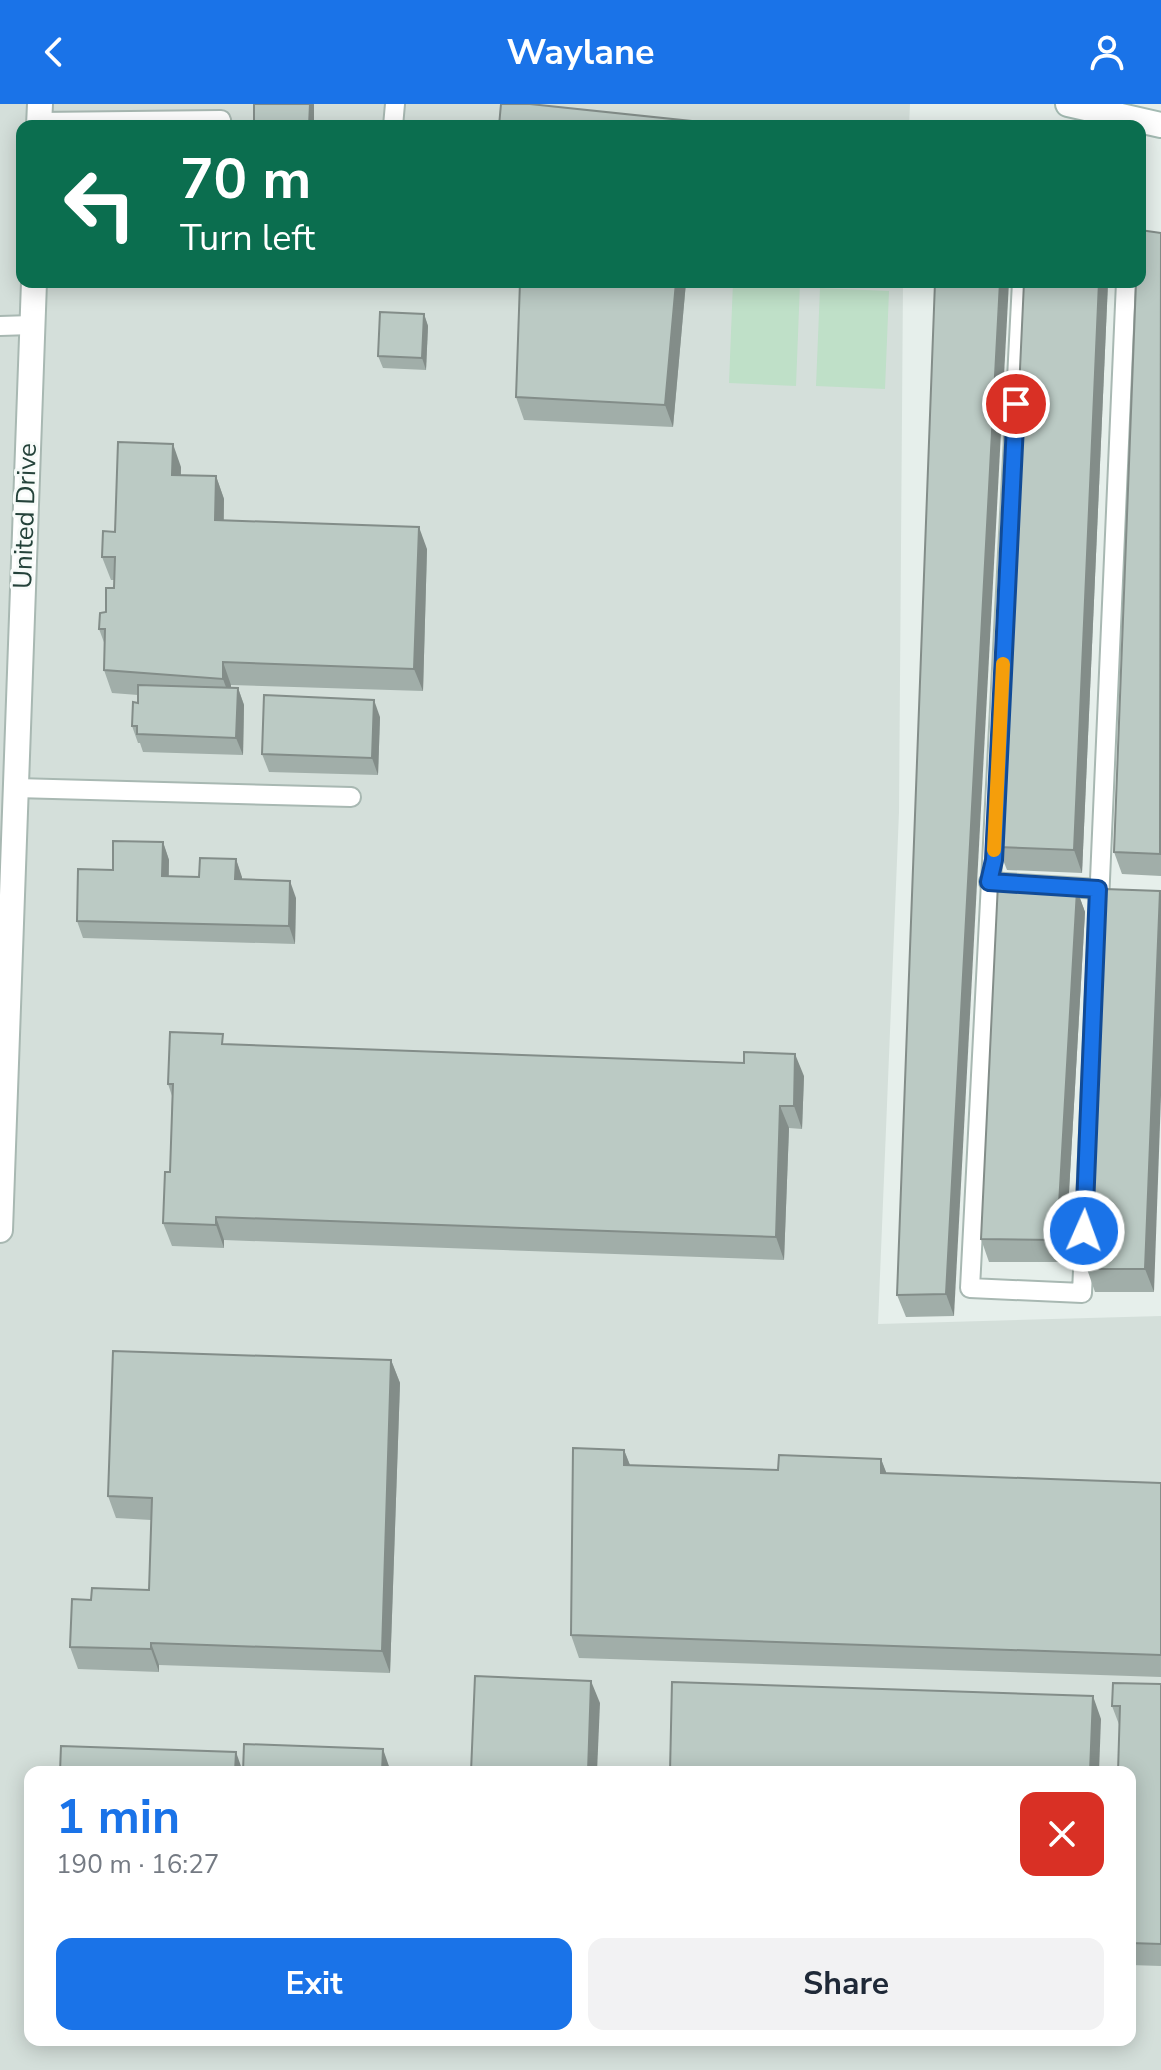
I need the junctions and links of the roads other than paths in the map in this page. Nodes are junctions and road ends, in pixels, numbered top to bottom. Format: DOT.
graph roads {
  1 [pos="1068,104"];
  2 [pos="40,117"];
  3 [pos="221,120"];
  4 [pos="1125,120"];
  5 [pos="34,288"];
  6 [pos="1022,288"];
  7 [pos="1126,288"];
  8 [pos="32,325"];
  9 [pos="0,326"];
  10 [pos="16,788"];
  11 [pos="351,797"];
  12 [pos="989,882"];
  13 [pos="1098,889"];
  14 [pos="0,1230"];
  1 -- 4 [label="street"];
  2 -- 3 [label="lane"];
  5 -- 8 [label="street, United Drive"];
  6 -- 12 [label="lane"];
  7 -- 13 [label="lane"];
  8 -- 9 [label="lane"];
  8 -- 10 [label="street, United Drive"];
  10 -- 11 [label="lane"];
  10 -- 14 [label="street, United Drive"];
  12 -- 13 [label="lane"];
  12 -- 13 [label="lane"];
}
